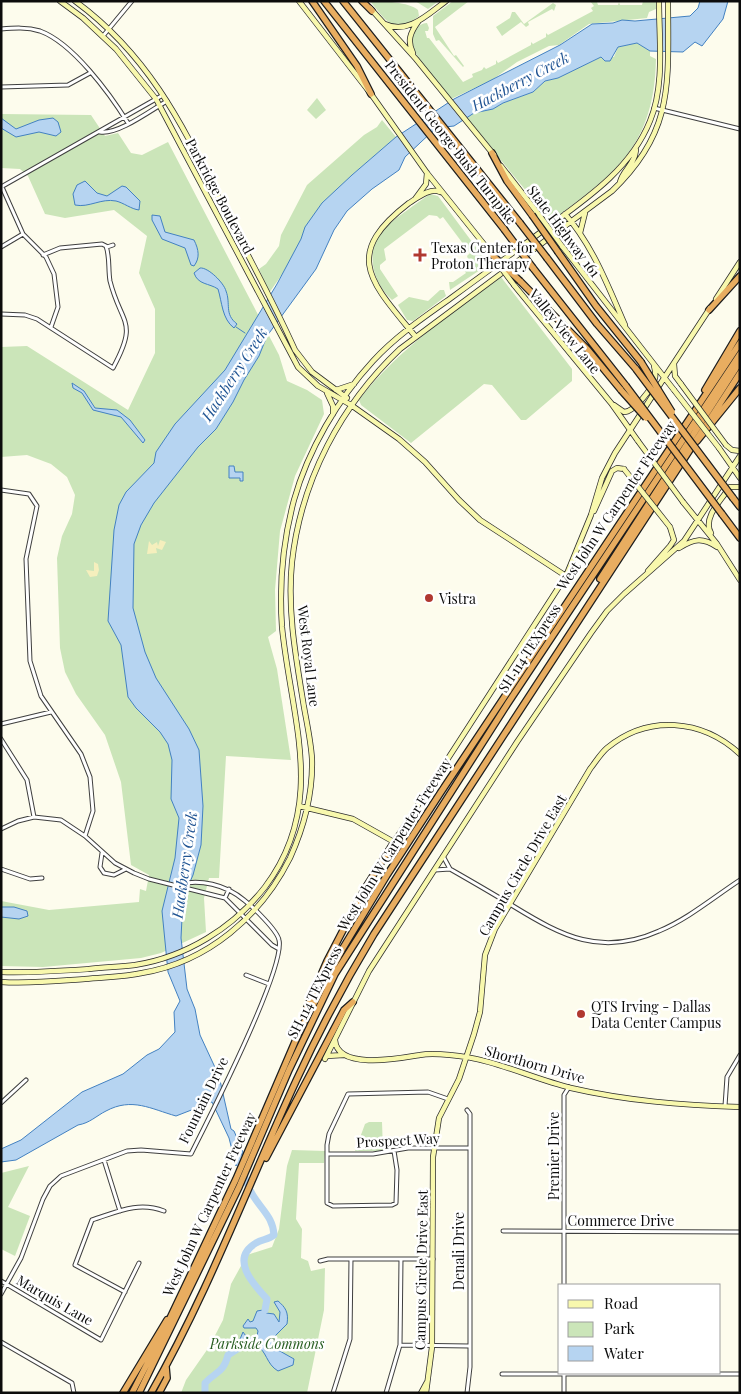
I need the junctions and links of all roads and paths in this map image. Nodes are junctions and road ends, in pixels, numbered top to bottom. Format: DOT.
graph roads {
  1 [pos="60,1"];
  2 [pos="75,1"];
  3 [pos="132,1"];
  4 [pos="299,1"];
  5 [pos="312,1"];
  6 [pos="324,1"];
  7 [pos="343,1"];
  8 [pos="363,1"];
  9 [pos="446,1"];
  10 [pos="659,1"];
  11 [pos="668,1"];
  12 [pos="372,11"];
  13 [pos="379,19"];
  14 [pos="419,21"];
  15 [pos="110,29"];
  16 [pos="1,30"];
  17 [pos="103,36"];
  18 [pos="416,59"];
  19 [pos="90,73"];
  20 [pos="1,87"];
  21 [pos="164,94"];
  22 [pos="371,94"];
  23 [pos="156,99"];
  24 [pos="167,101"];
  25 [pos="160,105"];
  26 [pos="140,108"];
  27 [pos="654,108"];
  28 [pos="663,112"];
  29 [pos="144,114"];
  30 [pos="124,117"];
  31 [pos="128,123"];
  32 [pos="740,129"];
  33 [pos="100,132"];
  34 [pos="636,149"];
  35 [pos="492,153"];
  36 [pos="427,173"];
  37 [pos="619,184"];
  38 [pos="2,187"];
  39 [pos="442,192"];
  40 [pos="415,199"];
  41 [pos="588,209"];
  42 [pos="566,214"];
  43 [pos="572,221"];
  44 [pos="580,233"];
  45 [pos="24,234"];
  46 [pos="113,245"];
  47 [pos="1,247"];
  48 [pos="106,247"];
  49 [pos="488,251"];
  50 [pos="43,255"];
  51 [pos="740,262"];
  52 [pos="740,276"];
  53 [pos="709,310"];
  54 [pos="1,314"];
  55 [pos="51,327"];
  56 [pos="408,328"];
  57 [pos="628,330"];
  58 [pos="740,332"];
  59 [pos="415,336"];
  60 [pos="740,343"];
  61 [pos="740,354"];
  62 [pos="652,362"];
  63 [pos="740,362"];
  64 [pos="674,363"];
  65 [pos="740,373"];
  66 [pos="664,377"];
  67 [pos="357,382"];
  68 [pos="623,388"];
  69 [pos="740,388"];
  70 [pos="325,390"];
  71 [pos="336,390"];
  72 [pos="346,397"];
  73 [pos="703,398"];
  74 [pos="342,402"];
  75 [pos="611,403"];
  76 [pos="351,405"];
  77 [pos="333,415"];
  78 [pos="630,428"];
  79 [pos="682,432"];
  80 [pos="740,451"];
  81 [pos="685,454"];
  82 [pos="740,456"];
  83 [pos="732,468"];
  84 [pos="740,478"];
  85 [pos="740,487"];
  86 [pos="1,490"];
  87 [pos="740,507"];
  88 [pos="591,515"];
  89 [pos="698,521"];
  90 [pos="740,538"];
  91 [pos="285,543"];
  92 [pos="294,545"];
  93 [pos="718,546"];
  94 [pos="675,550"];
  95 [pos="647,572"];
  96 [pos="566,576"];
  97 [pos="740,580"];
  98 [pos="592,597"];
  99 [pos="508,703"];
  100 [pos="51,712"];
  101 [pos="1,724"];
  102 [pos="1,740"];
  103 [pos="740,754"];
  104 [pos="441,792"];
  105 [pos="299,806"];
  106 [pos="307,808"];
  107 [pos="34,817"];
  108 [pos="1,829"];
  109 [pos="85,836"];
  110 [pos="394,842"];
  111 [pos="102,853"];
  112 [pos="444,856"];
  113 [pos="1,869"];
  114 [pos="126,869"];
  115 [pos="450,869"];
  116 [pos="434,870"];
  117 [pos="42,878"];
  118 [pos="740,880"];
  119 [pos="210,884"];
  120 [pos="176,885"];
  121 [pos="229,889"];
  122 [pos="210,894"];
  123 [pos="225,898"];
  124 [pos="249,904"];
  125 [pos="509,904"];
  126 [pos="254,910"];
  127 [pos="240,912"];
  128 [pos="247,919"];
  129 [pos="279,949"];
  130 [pos="108,967"];
  131 [pos="1,972"];
  132 [pos="246,975"];
  133 [pos="109,977"];
  134 [pos="1,982"];
  135 [pos="269,984"];
  136 [pos="353,1002"];
  137 [pos="300,1030"];
  138 [pos="335,1038"];
  139 [pos="346,1055"];
  140 [pos="740,1055"];
  141 [pos="466,1057"];
  142 [pos="26,1080"];
  143 [pos="569,1088"];
  144 [pos="448,1100"];
  145 [pos="1,1103"];
  146 [pos="725,1106"];
  147 [pos="740,1106"];
  148 [pos="467,1110"];
  149 [pos="434,1148"];
  150 [pos="470,1148"];
  151 [pos="394,1151"];
  152 [pos="328,1154"];
  153 [pos="104,1160"];
  154 [pos="262,1160"];
  155 [pos="120,1211"];
  156 [pos="164,1211"];
  157 [pos="503,1231"];
  158 [pos="564,1231"];
  159 [pos="740,1232"];
  160 [pos="350,1259"];
  161 [pos="401,1259"];
  162 [pos="433,1259"];
  163 [pos="320,1261"];
  164 [pos="139,1263"];
  165 [pos="1,1281"];
  166 [pos="7,1284"];
  167 [pos="564,1284"];
  168 [pos="125,1292"];
  169 [pos="1,1294"];
  170 [pos="174,1311"];
  171 [pos="1,1342"];
  172 [pos="400,1344"];
  173 [pos="469,1346"];
  174 [pos="432,1347"];
  175 [pos="166,1367"];
  176 [pos="558,1373"];
  177 [pos="502,1374"];
  178 [pos="564,1374"];
  179 [pos="721,1374"];
  180 [pos="740,1374"];
  181 [pos="427,1381"];
  182 [pos="74,1392"];
  183 [pos="124,1393"];
  184 [pos="132,1393"];
  185 [pos="139,1393"];
  186 [pos="151,1393"];
  187 [pos="159,1393"];
  188 [pos="333,1393"];
  189 [pos="386,1393"];
  190 [pos="421,1393"];
  191 [pos="426,1393"];
  192 [pos="467,1393"];
  193 [pos="564,1393"];
  1 -- 17 [label="main road, Parkridge Boulevard"];
  2 -- 15 [label="main road, Parkridge Boulevard"];
  3 -- 15 [label="street"];
  4 -- 22 [label="main road, Valley View Lane"];
  5 -- 22 [label="highway"];
  6 -- 68 [label="highway, President George Bush Turnpike, bridge"];
  7 -- 79 [label="highway, President George Bush Turnpike, bridge"];
  8 -- 12 [label="highway"];
  9 -- 14 [label="main road"];
  10 -- 27 [label="main road, West Royal Lane"];
  11 -- 28 [label="main road, West Royal Lane"];
  12 -- 13 [label="main road, State Highway 161"];
  13 -- 14 [label="main road"];
  13 -- 18 [label="main road, State Highway 161"];
  14 -- 18 [label="main road"];
  15 -- 17 [label="street"];
  15 -- 21 [label="main road, Parkridge Boulevard"];
  16 -- 19 [label="street"];
  17 -- 23 [label="main road, Parkridge Boulevard"];
  18 -- 35 [label="main road, State Highway 161"];
  19 -- 20 [label="street"];
  19 -- 30 [label="street"];
  21 -- 23 [label="street"];
  21 -- 24 [label="main road, Parkridge Boulevard"];
  22 -- 36 [label="main road, Valley View Lane"];
  23 -- 25 [label="main road, Parkridge Boulevard"];
  23 -- 26 [label="street"];
  24 -- 25 [label="street"];
  24 -- 71 [label="main road, Parkridge Boulevard"];
  25 -- 29 [label="street"];
  25 -- 70 [label="main road, Parkridge Boulevard"];
  26 -- 29 [label="street"];
  26 -- 30 [label="street"];
  27 -- 28 [label="street"];
  27 -- 34 [label="main road, West Royal Lane"];
  28 -- 32 [label="street"];
  28 -- 37 [label="main road, West Royal Lane"];
  29 -- 31 [label="street"];
  30 -- 31 [label="street"];
  30 -- 33 [label="street"];
  31 -- 33 [label="street"];
  33 -- 38 [label="street"];
  34 -- 37 [label="main road"];
  34 -- 42 [label="main road, West Royal Lane"];
  35 -- 57 [label="main road, State Highway 161, bridge"];
  35 -- 79 [label="highway, bridge"];
  36 -- 39 [label="main road, Valley View Lane"];
  36 -- 40 [label="main road"];
  37 -- 41 [label="main road, West Royal Lane"];
  38 -- 45 [label="street"];
  39 -- 40 [label="main road"];
  39 -- 49 [label="main road, Valley View Lane"];
  40 -- 56 [label="main road"];
  41 -- 43 [label="main road, West Royal Lane"];
  41 -- 44 [label="main road"];
  42 -- 43 [label="main road"];
  42 -- 56 [label="main road, West Royal Lane"];
  43 -- 44 [label="main road"];
  43 -- 59 [label="main road, West Royal Lane"];
  44 -- 57 [label="main road"];
  45 -- 47 [label="street"];
  45 -- 50 [label="street"];
  46 -- 48 [label="street"];
  48 -- 50 [label="street"];
  48 -- 55 [label="street"];
  49 -- 68 [label="highway, bridge"];
  49 -- 75 [label="main road, Valley View Lane, bridge"];
  50 -- 55 [label="street"];
  51 -- 53 [label="main road, West John W Carpenter Freeway"];
  52 -- 53 [label="highway"];
  53 -- 64 [label="main road, West John W Carpenter Freeway"];
  54 -- 55 [label="street"];
  56 -- 59 [label="main road"];
  56 -- 67 [label="main road, West Royal Lane"];
  57 -- 62 [label="main road, State Highway 161"];
  58 -- 73 [label="highway"];
  59 -- 76 [label="main road, West Royal Lane"];
  60 -- 73 [label="highway, West John W Carpenter Freeway"];
  61 -- 99 [label="highway, SH 114 TEXpress"];
  62 -- 66 [label="main road, State Highway 161"];
  62 -- 75 [label="main road"];
  63 -- 98 [label="highway"];
  64 -- 66 [label="main road, West John W Carpenter Freeway"];
  64 -- 80 [label="main road, bridge"];
  65 -- 81 [label="highway, West John W Carpenter Freeway"];
  66 -- 78 [label="main road, West John W Carpenter Freeway"];
  66 -- 83 [label="main road, State Highway 161, bridge"];
  67 -- 71 [label="main road"];
  67 -- 72 [label="main road, West Royal Lane"];
  68 -- 90 [label="highway, President George Bush Turnpike, bridge"];
  69 -- 81 [label="highway"];
  70 -- 74 [label="main road, Parkridge Boulevard"];
  70 -- 77 [label="main road"];
  71 -- 72 [label="main road, Parkridge Boulevard"];
  72 -- 74 [label="main road, West Royal Lane"];
  72 -- 76 [label="main road, Parkridge Boulevard"];
  73 -- 104 [label="highway, West John W Carpenter Freeway"];
  74 -- 76 [label="main road, Parkridge Boulevard"];
  74 -- 77 [label="main road, West Royal Lane"];
  75 -- 78 [label="main road, Valley View Lane"];
  76 -- 92 [label="main road, West Royal Lane"];
  76 -- 96 [label="main road, Parkridge Boulevard"];
  77 -- 91 [label="main road, West Royal Lane"];
  78 -- 88 [label="main road, West John W Carpenter Freeway"];
  78 -- 89 [label="main road, Valley View Lane, bridge"];
  79 -- 87 [label="highway, President George Bush Turnpike, bridge"];
  81 -- 98 [label="highway, West John W Carpenter Freeway"];
  82 -- 83 [label="main road"];
  83 -- 84 [label="main road, State Highway 161"];
  83 -- 89 [label="main road"];
  85 -- 93 [label="main road"];
  86 -- 100 [label="street"];
  88 -- 95 [label="main road, bridge"];
  88 -- 96 [label="main road, West John W Carpenter Freeway"];
  89 -- 93 [label="main road, Valley View Lane"];
  89 -- 94 [label="main road"];
  91 -- 92 [label="main road"];
  91 -- 105 [label="main road, West Royal Lane"];
  92 -- 106 [label="main road, West Royal Lane"];
  93 -- 94 [label="main road"];
  93 -- 97 [label="main road, Valley View Lane"];
  94 -- 95 [label="main road"];
  95 -- 112 [label="main road"];
  96 -- 110 [label="main road, West John W Carpenter Freeway"];
  98 -- 154 [label="highway, West John W Carpenter Freeway"];
  99 -- 104 [label="highway"];
  99 -- 185 [label="highway, SH 114 TEXpress"];
  100 -- 101 [label="street"];
  100 -- 109 [label="street"];
  102 -- 107 [label="street"];
  103 -- 125 [label="main road, Campus Circle Drive East"];
  104 -- 137 [label="highway, West John W Carpenter Freeway"];
  105 -- 106 [label="main road"];
  105 -- 124 [label="main road, West Royal Lane"];
  106 -- 110 [label="main road"];
  106 -- 126 [label="main road, West Royal Lane"];
  107 -- 108 [label="street"];
  107 -- 109 [label="street"];
  109 -- 111 [label="street"];
  110 -- 137 [label="highway"];
  111 -- 114 [label="street"];
  111 -- 114 [label="street"];
  112 -- 115 [label="street"];
  112 -- 116 [label="main road"];
  113 -- 117 [label="street"];
  114 -- 120 [label="street"];
  115 -- 116 [label="street"];
  115 -- 125 [label="street"];
  116 -- 136 [label="main road"];
  118 -- 125 [label="street"];
  119 -- 120 [label="street"];
  119 -- 121 [label="street"];
  119 -- 122 [label="street"];
  120 -- 122 [label="street"];
  121 -- 123 [label="street"];
  121 -- 124 [label="street"];
  122 -- 123 [label="street"];
  123 -- 127 [label="street"];
  124 -- 126 [label="street"];
  124 -- 127 [label="main road, West Royal Lane"];
  125 -- 141 [label="main road, Campus Circle Drive East"];
  126 -- 128 [label="main road, West Royal Lane"];
  126 -- 129 [label="street"];
  127 -- 128 [label="street"];
  127 -- 130 [label="main road, West Royal Lane"];
  128 -- 129 [label="street"];
  128 -- 133 [label="main road, West Royal Lane"];
  129 -- 135 [label="street, Fountain Drive"];
  130 -- 131 [label="main road, West Royal Lane"];
  130 -- 133 [label="main road"];
  132 -- 135 [label="street"];
  133 -- 134 [label="main road, West Royal Lane"];
  135 -- 153 [label="street, Fountain Drive"];
  136 -- 138 [label="main road"];
  136 -- 154 [label="highway"];
  137 -- 170 [label="highway, West John W Carpenter Freeway"];
  138 -- 139 [label="main road"];
  138 -- 139 [label="main road, Shorthorn Drive"];
  139 -- 141 [label="main road, Shorthorn Drive"];
  140 -- 146 [label="street"];
  141 -- 143 [label="main road, Shorthorn Drive"];
  141 -- 144 [label="main road, Campus Circle Drive East"];
  142 -- 145 [label="street"];
  143 -- 146 [label="main road, Shorthorn Drive"];
  143 -- 158 [label="street, Premier Drive"];
  144 -- 149 [label="main road, Campus Circle Drive East"];
  144 -- 152 [label="street"];
  146 -- 147 [label="main road, Shorthorn Drive"];
  148 -- 150 [label="street, Denali Drive"];
  149 -- 150 [label="street, Prospect Way"];
  149 -- 151 [label="street, Prospect Way"];
  149 -- 162 [label="main road, Campus Circle Drive East"];
  150 -- 173 [label="street, Denali Drive"];
  151 -- 152 [label="street, Prospect Way"];
  151 -- 152 [label="street"];
  153 -- 155 [label="street"];
  153 -- 166 [label="street, Fountain Drive"];
  154 -- 175 [label="highway, West John W Carpenter Freeway"];
  155 -- 156 [label="street"];
  155 -- 168 [label="street"];
  157 -- 158 [label="street, Commerce Drive"];
  158 -- 159 [label="street, Commerce Drive"];
  158 -- 167 [label="street, Premier Drive"];
  160 -- 161 [label="street"];
  160 -- 163 [label="street"];
  160 -- 188 [label="street"];
  161 -- 162 [label="street"];
  161 -- 172 [label="street"];
  162 -- 174 [label="main road, Campus Circle Drive East"];
  164 -- 168 [label="street, Marquis Lane"];
  165 -- 166 [label="street, Marquis Lane"];
  166 -- 168 [label="street, Marquis Lane"];
  166 -- 169 [label="street, Fountain Drive"];
  170 -- 183 [label="highway"];
  170 -- 184 [label="highway, West John W Carpenter Freeway"];
  171 -- 182 [label="street"];
  172 -- 174 [label="street"];
  172 -- 189 [label="street"];
  173 -- 174 [label="street"];
  173 -- 192 [label="street, Denali Drive"];
  174 -- 181 [label="main road, Campus Circle Drive East"];
  175 -- 186 [label="highway, West John W Carpenter Freeway"];
  175 -- 187 [label="highway"];
  176 -- 177 [label="street"];
  178 -- 193 [label="street"];
  179 -- 180 [label="street"];
  181 -- 190 [label="main road, Campus Circle Drive East"];
  181 -- 191 [label="main road, Campus Circle Drive East"];
}
